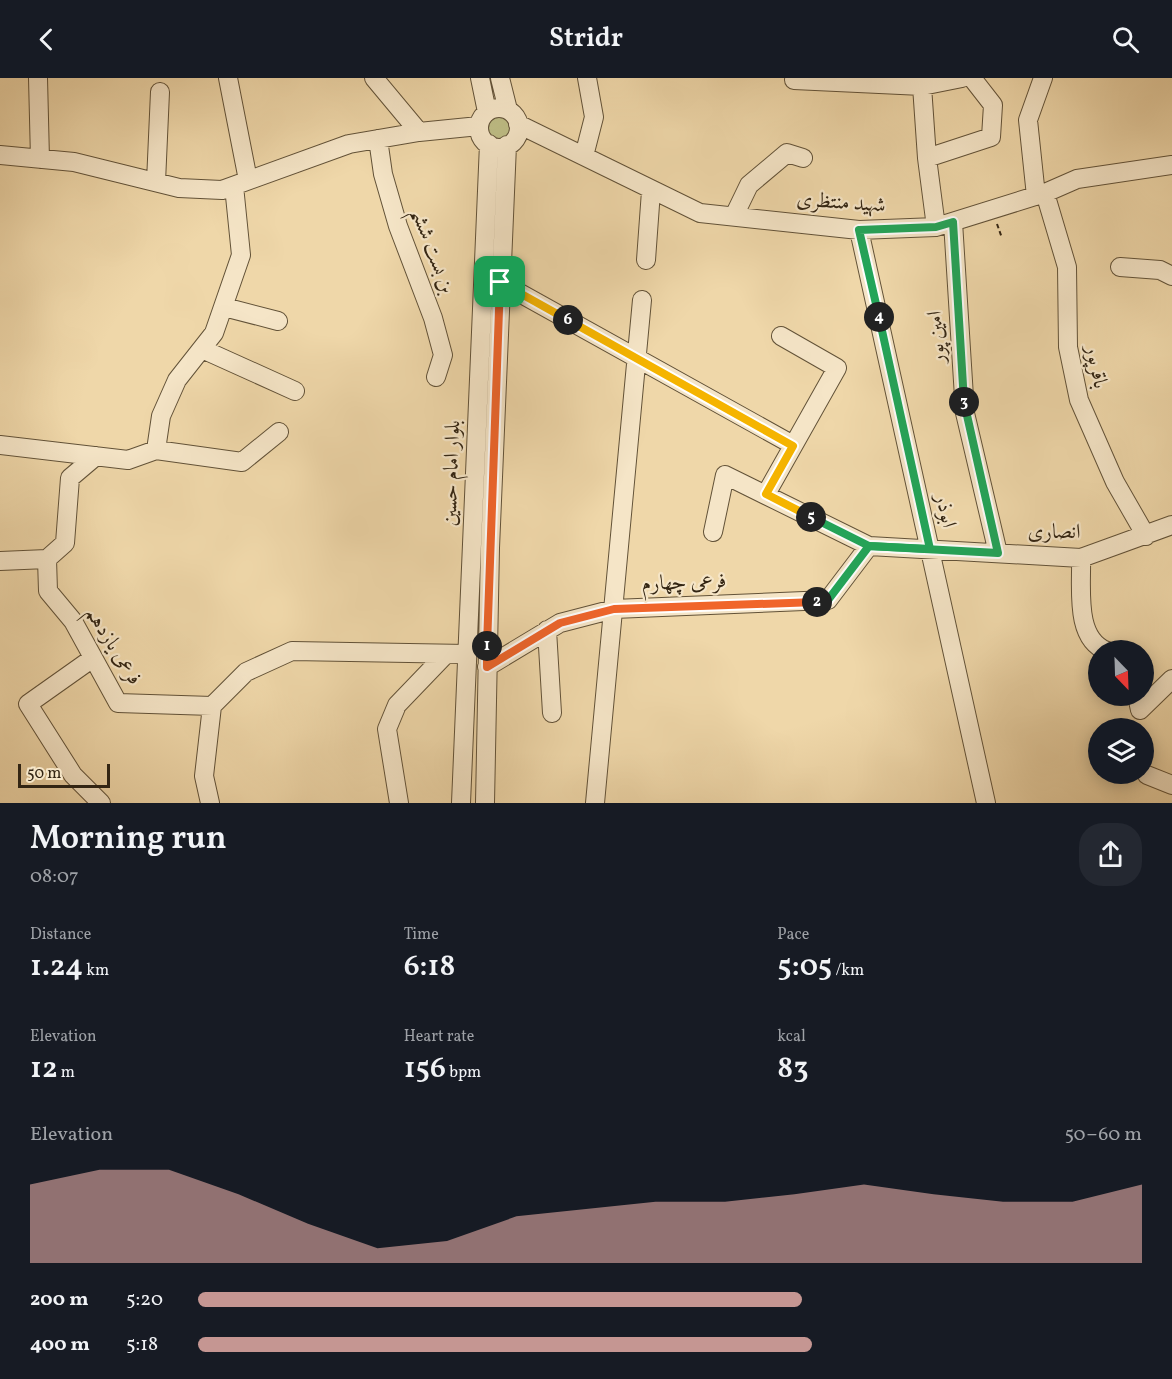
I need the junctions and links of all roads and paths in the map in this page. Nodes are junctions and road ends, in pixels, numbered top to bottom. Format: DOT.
graph roads {
  1 [pos="38,78"];
  2 [pos="228,78"];
  3 [pos="374,78"];
  4 [pos="480,78"];
  5 [pos="500,78"];
  6 [pos="587,78"];
  7 [pos="962,78"];
  8 [pos="972,78"];
  9 [pos="1043,78"];
  10 [pos="794,80"];
  11 [pos="922,86"];
  12 [pos="160,92"];
  13 [pos="513,117"];
  14 [pos="483,118"];
  15 [pos="419,132"];
  16 [pos="378,139"];
  17 [pos="489,144"];
  18 [pos="507,145"];
  19 [pos="0,155"];
  20 [pos="584,156"];
  21 [pos="803,158"];
  22 [pos="927,158"];
  23 [pos="40,159"];
  24 [pos="1172,165"];
  25 [pos="156,182"];
  26 [pos="241,183"];
  27 [pos="651,191"];
  28 [pos="1040,195"];
  29 [pos="734,216"];
  30 [pos="945,224"];
  31 [pos="859,230"];
  32 [pos="646,260"];
  33 [pos="1120,267"];
  34 [pos="1172,276"];
  35 [pos="500,282"];
  36 [pos="642,300"];
  37 [pos="224,307"];
  38 [pos="278,321"];
  39 [pos="781,336"];
  40 [pos="202,349"];
  41 [pos="636,358"];
  42 [pos="436,377"];
  43 [pos="295,391"];
  44 [pos="279,432"];
  45 [pos="0,446"];
  46 [pos="793,446"];
  47 [pos="156,450"];
  48 [pos="96,456"];
  49 [pos="766,494"];
  50 [pos="1172,525"];
  51 [pos="713,532"];
  52 [pos="1146,536"];
  53 [pos="869,546"];
  54 [pos="930,549"];
  55 [pos="998,553"];
  56 [pos="1081,558"];
  57 [pos="47,559"];
  58 [pos="0,561"];
  59 [pos="614,609"];
  60 [pos="547,630"];
  61 [pos="1093,640"];
  62 [pos="446,654"];
  63 [pos="467,654"];
  64 [pos="93,658"];
  65 [pos="487,667"];
  66 [pos="1172,679"];
  67 [pos="1154,696"];
  68 [pos="212,706"];
  69 [pos="552,713"];
  70 [pos="1154,778"];
  71 [pos="1172,785"];
  72 [pos="101,803"];
  73 [pos="210,803"];
  74 [pos="399,803"];
  75 [pos="461,803"];
  76 [pos="485,803"];
  77 [pos="595,803"];
  78 [pos="987,803"];
  1 -- 23 [label="street"];
  2 -- 26 [label="street"];
  3 -- 15 [label="street"];
  4 -- 14 [label="street"];
  5 -- 13 [label="street"];
  6 -- 20 [label="street"];
  7 -- 11 [label="street"];
  8 -- 22 [label="street"];
  9 -- 28 [label="street, باقرپور"];
  10 -- 11 [label="street"];
  11 -- 22 [label="street, امین پور"];
  12 -- 25 [label="street"];
  13 -- 14 [label="street"];
  13 -- 18 [label="street"];
  13 -- 20 [label="street, شهید منتظری"];
  14 -- 15 [label="street"];
  14 -- 17 [label="street"];
  15 -- 16 [label="street"];
  16 -- 26 [label="street"];
  16 -- 42 [label="street, بن بست ششم"];
  17 -- 18 [label="street"];
  17 -- 63 [label="street, بلوار امام حسین"];
  18 -- 35 [label="street, بلوار امام حسین"];
  19 -- 23 [label="street"];
  20 -- 27 [label="street, شهید منتظری"];
  21 -- 29 [label="street"];
  22 -- 30 [label="street, امین پور"];
  23 -- 25 [label="street"];
  24 -- 28 [label="street, شهید منتظری"];
  25 -- 26 [label="street"];
  26 -- 37 [label="street"];
  27 -- 29 [label="street, شهید منتظری"];
  27 -- 32 [label="street"];
  28 -- 30 [label="street, شهید منتظری"];
  28 -- 52 [label="street, باقرپور"];
  29 -- 31 [label="street, شهید منتظری"];
  30 -- 31 [label="street, شهید منتظری"];
  30 -- 55 [label="street, امین پور"];
  31 -- 54 [label="street, ابوذر"];
  33 -- 34 [label="street"];
  35 -- 41 [label="street"];
  35 -- 65 [label="street, بلوار امام حسین"];
  36 -- 41 [label="street"];
  37 -- 38 [label="street"];
  37 -- 40 [label="street"];
  39 -- 46 [label="street"];
  40 -- 43 [label="street"];
  40 -- 47 [label="street"];
  41 -- 46 [label="street"];
  41 -- 59 [label="street"];
  44 -- 47 [label="street"];
  45 -- 48 [label="street"];
  46 -- 49 [label="street"];
  47 -- 48 [label="street"];
  48 -- 57 [label="street"];
  49 -- 51 [label="street"];
  49 -- 53 [label="street"];
  50 -- 52 [label="street, انصاری"];
  52 -- 56 [label="street, انصاری"];
  53 -- 54 [label="street, انصاری"];
  53 -- 59 [label="street, فرعی چهارم"];
  54 -- 55 [label="street, انصاری"];
  54 -- 78 [label="street, ابوذر"];
  55 -- 56 [label="street, انصاری"];
  56 -- 61 [label="street"];
  57 -- 58 [label="street"];
  57 -- 64 [label="street, فرعی یازدهم"];
  59 -- 60 [label="street, فرعی چهارم"];
  59 -- 77 [label="street"];
  60 -- 65 [label="street, فرعی چهارم"];
  60 -- 69 [label="street"];
  62 -- 63 [label="street"];
  62 -- 68 [label="street"];
  62 -- 74 [label="street"];
  63 -- 75 [label="street, بلوار امام حسین"];
  64 -- 68 [label="street, فرعی یازدهم"];
  64 -- 72 [label="street"];
  65 -- 76 [label="street, بلوار امام حسین"];
  66 -- 67 [label="street"];
  68 -- 73 [label="street"];
  70 -- 71 [label="street"];
}
